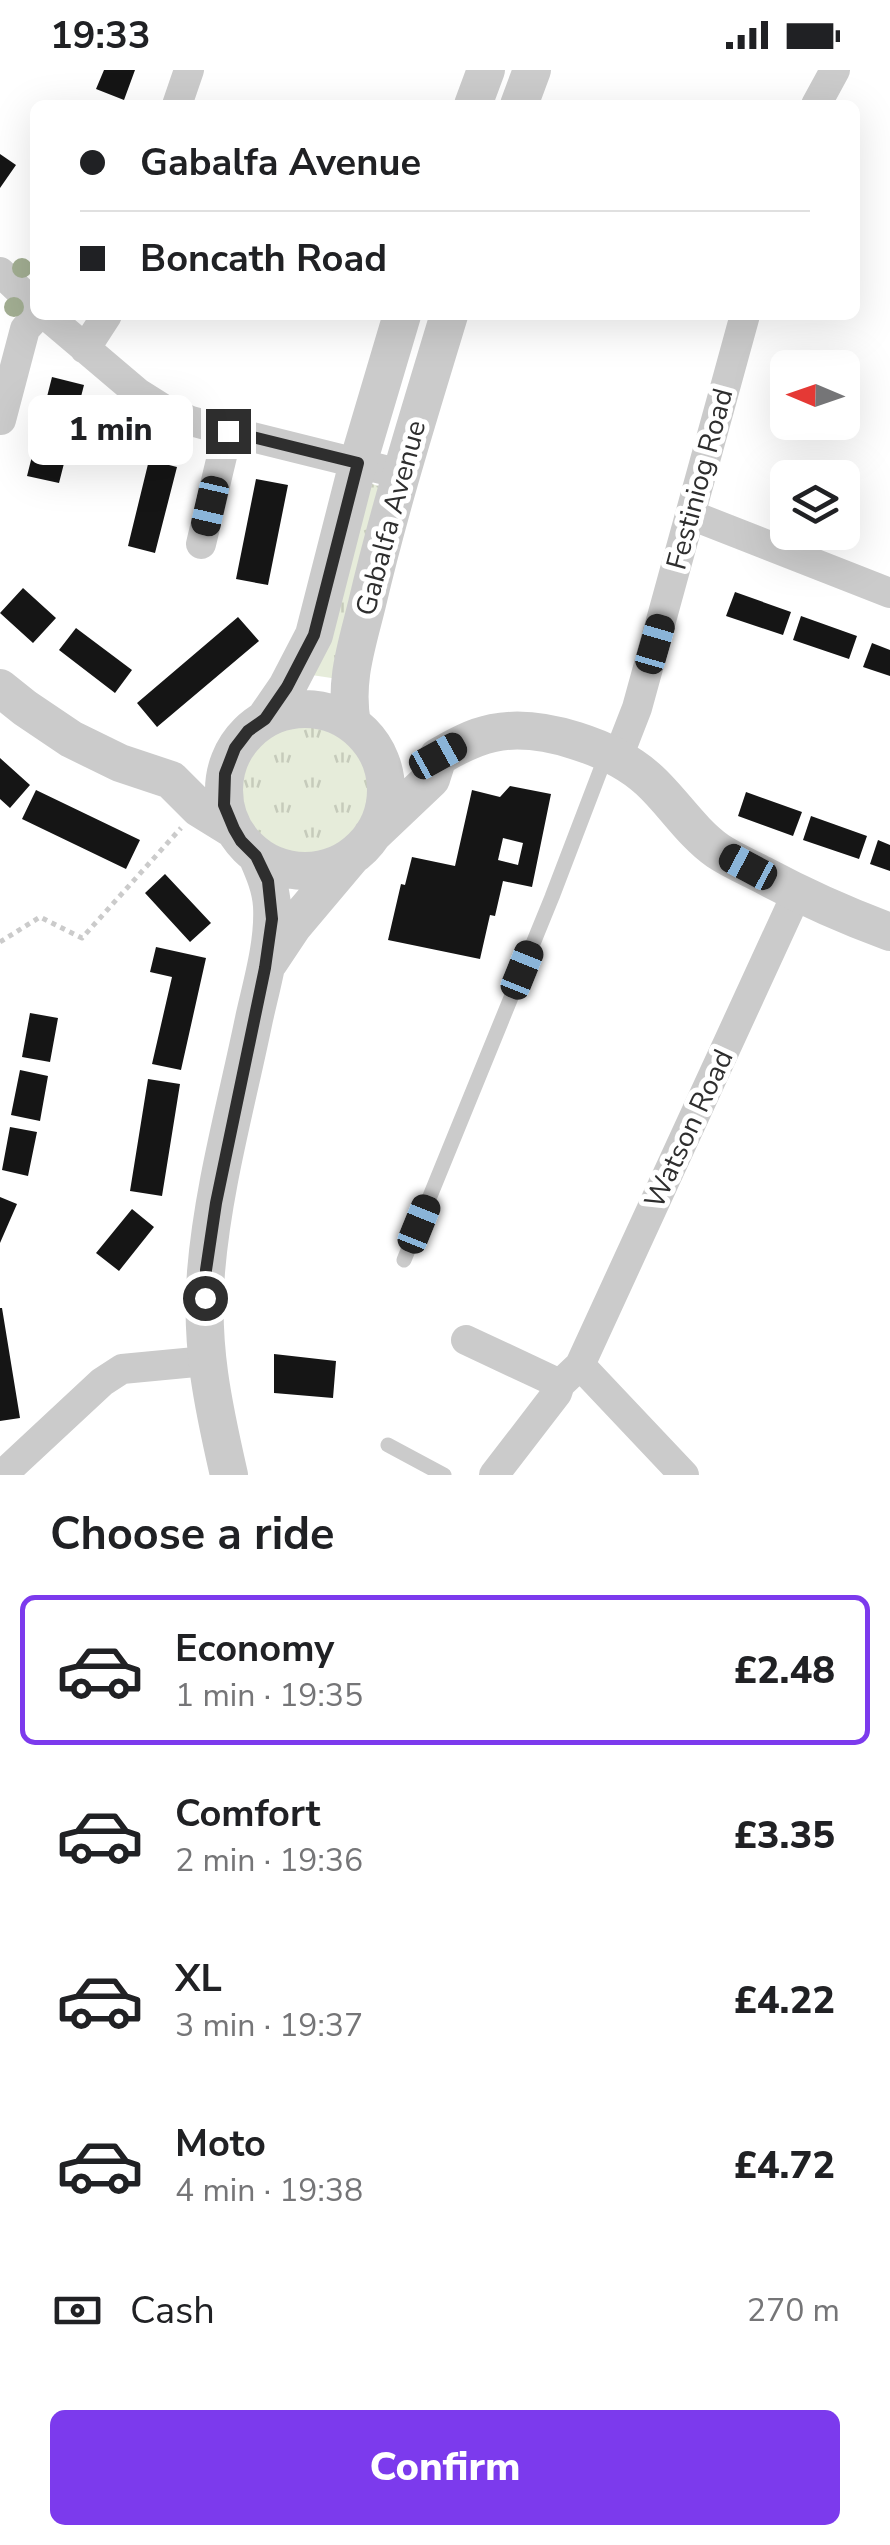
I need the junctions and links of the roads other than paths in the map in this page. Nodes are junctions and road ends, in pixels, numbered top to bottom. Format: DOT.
graph roads {
  1 [pos="189,70"];
  2 [pos="486,70"];
  3 [pos="532,70"];
  4 [pos="835,70"];
  5 [pos="179,100"];
  6 [pos="476,100"];
  7 [pos="520,100"];
  8 [pos="819,100"];
  9 [pos="0,272"];
  10 [pos="30,299"];
  11 [pos="33,320"];
  12 [pos="52,320"];
  13 [pos="104,320"];
  14 [pos="401,320"];
  15 [pos="447,320"];
  16 [pos="744,320"];
  17 [pos="85,350"];
  18 [pos="1,420"];
  19 [pos="228,431"];
  20 [pos="358,463"];
  21 [pos="400,474"];
  22 [pos="691,515"];
  23 [pos="202,544"];
  24 [pos="890,593"];
  25 [pos="0,688"];
  26 [pos="265,719"];
  27 [pos="363,736"];
  28 [pos="235,748"];
  29 [pos="611,755"];
  30 [pos="438,756"];
  31 [pos="171,780"];
  32 [pos="245,842"];
  33 [pos="362,845"];
  34 [pos="797,893"];
  35 [pos="890,932"];
  36 [pos="265,968"];
  37 [pos="404,1260"];
  38 [pos="466,1340"];
  39 [pos="206,1360"];
  40 [pos="570,1374"];
  41 [pos="388,1445"];
  42 [pos="2,1475"];
  43 [pos="229,1475"];
  44 [pos="444,1475"];
  45 [pos="494,1475"];
  46 [pos="684,1475"];
  1 -- 5 [label="street"];
  2 -- 6 [label="street"];
  3 -- 7 [label="street"];
  4 -- 8 [label="street"];
  9 -- 10 [label="street"];
  11 -- 18 [label="street"];
  12 -- 17 [label="street"];
  13 -- 17 [label="street"];
  14 -- 20 [label="street, Gabalfa Avenue"];
  15 -- 21 [label="street, Gabalfa Avenue"];
  16 -- 22 [label="street, Festiniog Road"];
  17 -- 19 [label="street"];
  19 -- 20 [label="street"];
  19 -- 23 [label="street"];
  20 -- 21 [label="street"];
  20 -- 26 [label="street, Gabalfa Avenue"];
  21 -- 27 [label="street, Gabalfa Avenue"];
  22 -- 24 [label="street"];
  22 -- 29 [label="street, Festiniog Road"];
  25 -- 31 [label="street"];
  26 -- 27 [label="street"];
  26 -- 28 [label="street"];
  27 -- 30 [label="street"];
  27 -- 33 [label="street"];
  28 -- 31 [label="street"];
  28 -- 32 [label="street"];
  29 -- 30 [label="street"];
  29 -- 34 [label="street"];
  29 -- 37 [label="lane"];
  30 -- 33 [label="street"];
  31 -- 32 [label="street"];
  32 -- 33 [label="street"];
  32 -- 36 [label="street"];
  33 -- 36 [label="street"];
  34 -- 35 [label="street"];
  34 -- 40 [label="street, Watson Road"];
  36 -- 39 [label="street"];
  38 -- 40 [label="street"];
  39 -- 42 [label="street"];
  39 -- 43 [label="street"];
  40 -- 45 [label="street, Watson Road"];
  40 -- 46 [label="street"];
  41 -- 44 [label="lane"];
}
